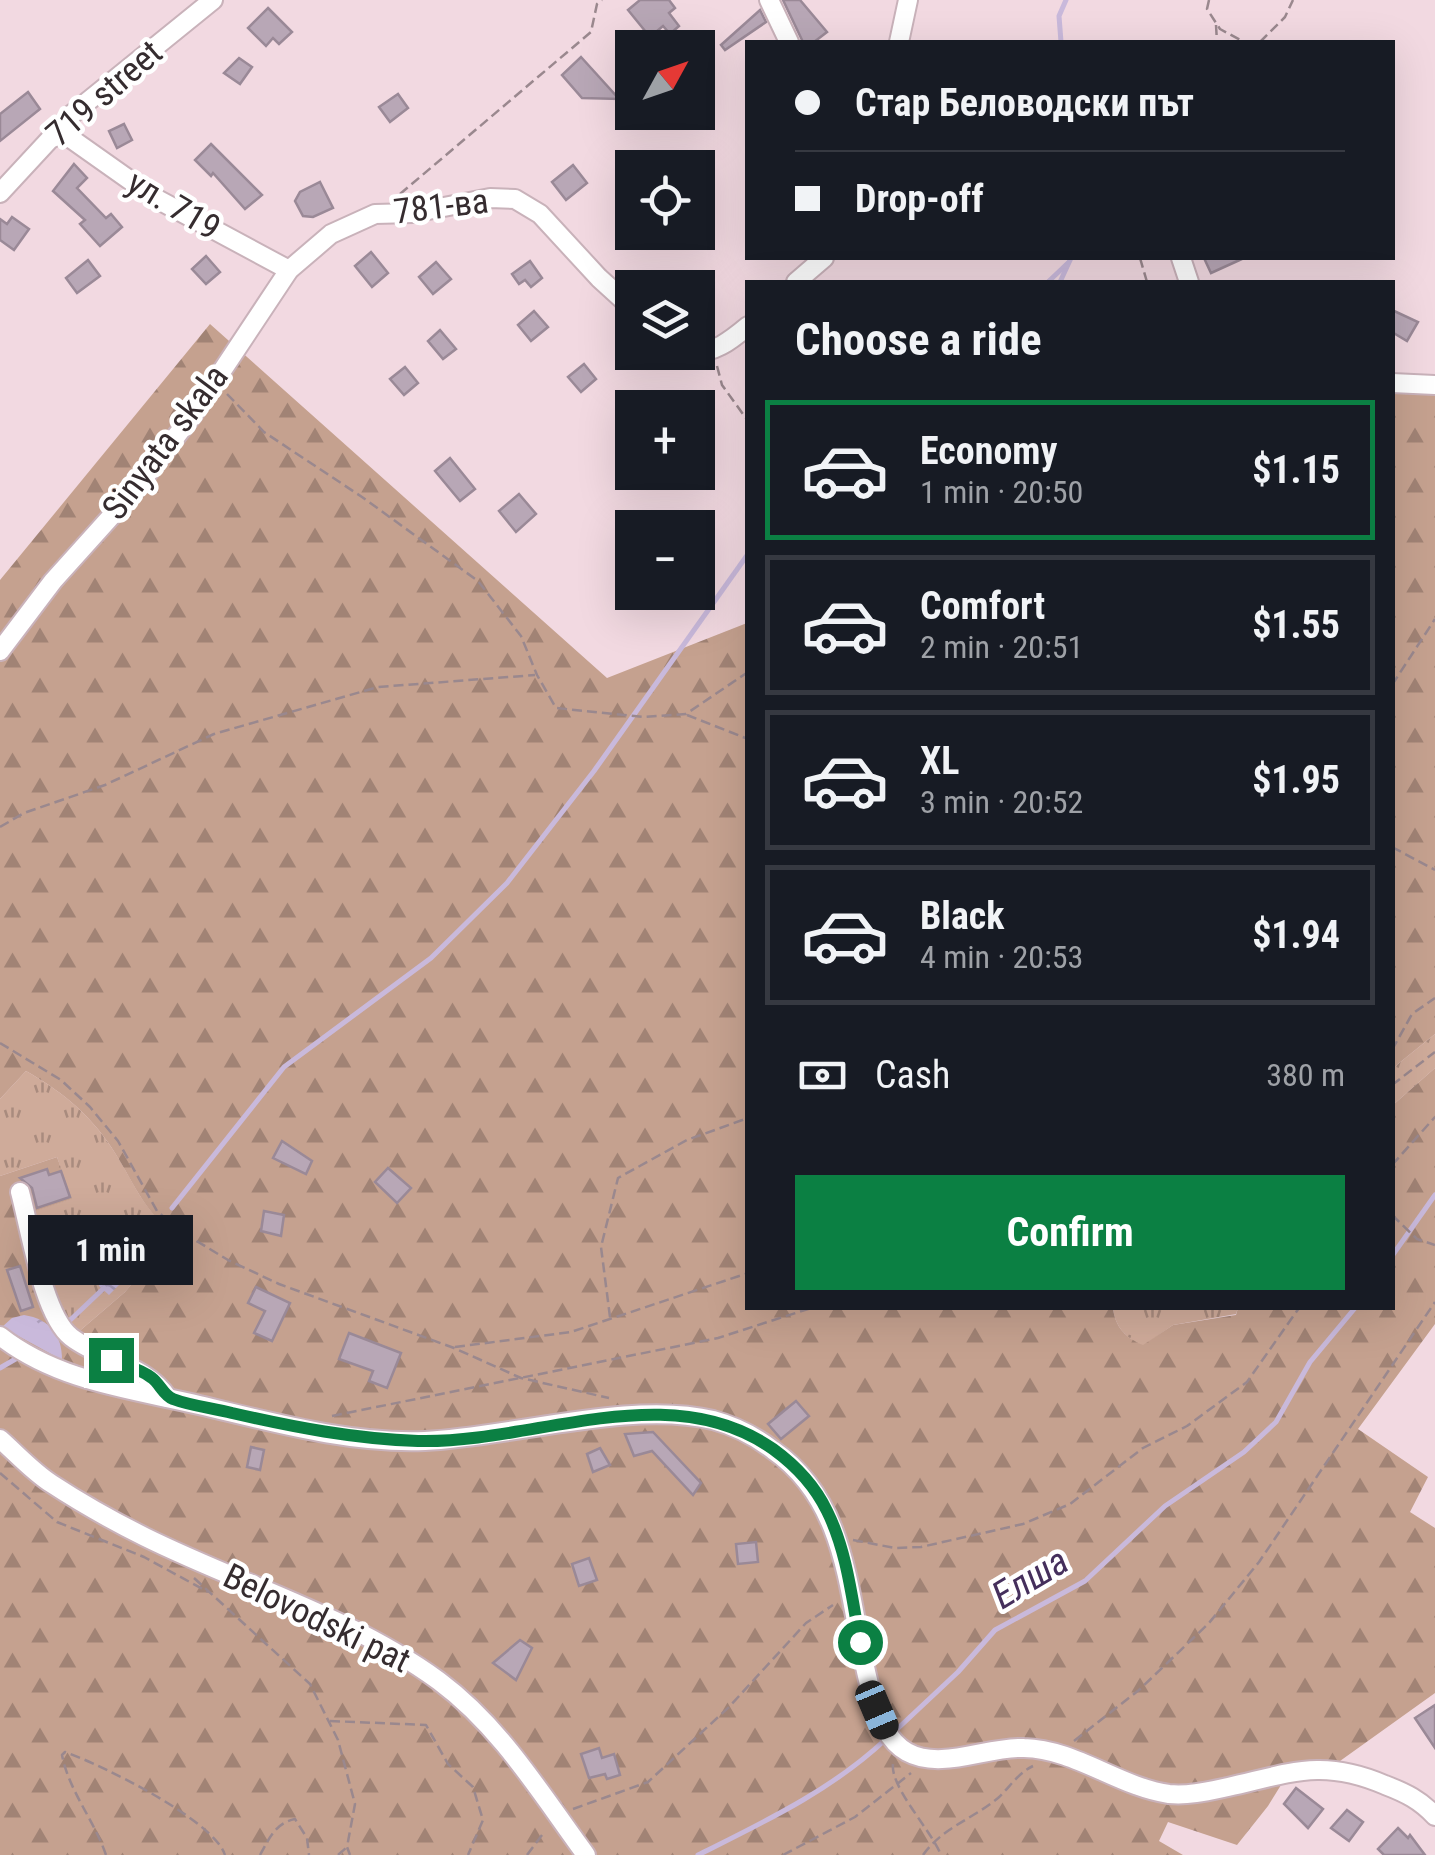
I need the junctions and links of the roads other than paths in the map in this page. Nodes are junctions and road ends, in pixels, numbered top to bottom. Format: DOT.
graph roads {
  1 [pos="213,0"];
  2 [pos="769,0"];
  3 [pos="908,0"];
  4 [pos="788,40"];
  5 [pos="899,40"];
  6 [pos="63,134"];
  7 [pos="0,193"];
  8 [pos="331,234"];
  9 [pos="822,260"];
  10 [pos="290,270"];
  11 [pos="798,280"];
  12 [pos="615,293"];
  13 [pos="745,328"];
  14 [pos="715,349"];
  15 [pos="1395,383"];
  16 [pos="1435,385"];
  17 [pos="0,651"];
  18 [pos="20,1192"];
  19 [pos="0,1336"];
  20 [pos="168,1398"];
  21 [pos="0,1439"];
  22 [pos="1435,1816"];
  23 [pos="586,1855"];
  1 -- 6 [label="street, 719 street"];
  2 -- 4 [label="street"];
  3 -- 5 [label="street"];
  6 -- 7 [label="street, 719 street"];
  6 -- 10 [label="street, ул. 719"];
  8 -- 10 [label="street, Sinyata skala"];
  8 -- 12 [label="street, 781-ва"];
  9 -- 11 [label="street"];
  10 -- 17 [label="street, Sinyata skala"];
  13 -- 14 [label="street"];
  15 -- 16 [label="street"];
  18 -- 20 [label="street"];
  19 -- 20 [label="street"];
  20 -- 22 [label="street"];
  21 -- 23 [label="street, Belovodski pat"];
}
